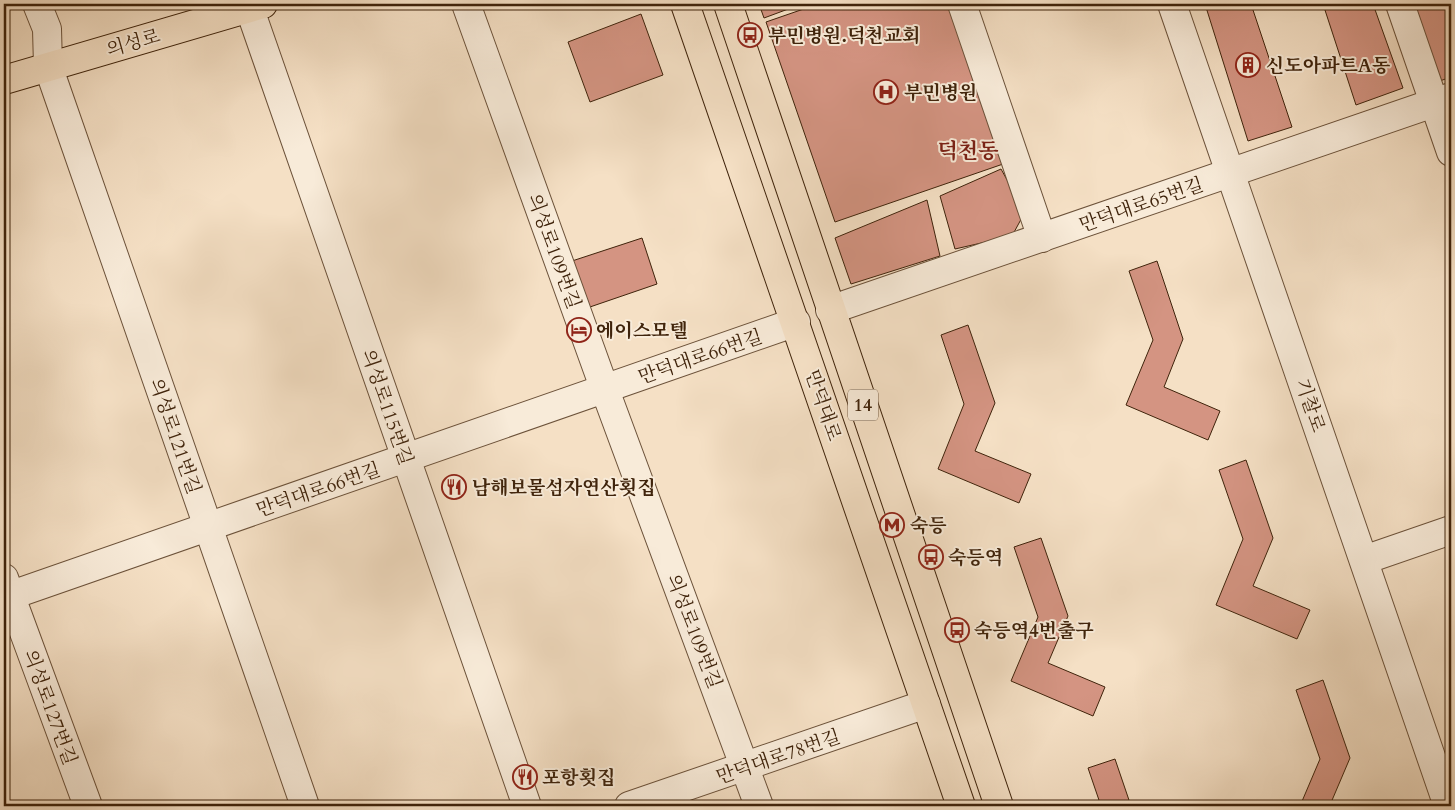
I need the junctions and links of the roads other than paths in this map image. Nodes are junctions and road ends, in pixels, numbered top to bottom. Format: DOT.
graph roads {
  1 [pos="37,4"];
  2 [pos="466,4"];
  3 [pos="685,4"];
  4 [pos="728,4"];
  5 [pos="962,4"];
  6 [pos="1172,4"];
  7 [pos="1400,4"];
  8 [pos="254,5"];
  9 [pos="48,66"];
  10 [pos="4,80"];
  11 [pos="1443,100"];
  12 [pos="1451,152"];
  13 [pos="1231,173"];
  14 [pos="1042,238"];
  15 [pos="830,310"];
  16 [pos="796,322"];
  17 [pos="605,390"];
  18 [pos="406,458"];
  19 [pos="207,527"];
  20 [pos="1451,530"];
  21 [pos="1364,560"];
  22 [pos="6,587"];
  23 [pos="926,704"];
  24 [pos="746,767"];
  25 [pos="88,806"];
  26 [pos="305,806"];
  27 [pos="527,806"];
  28 [pos="629,806"];
  29 [pos="759,806"];
  30 [pos="961,806"];
  31 [pos="999,806"];
  32 [pos="1448,806"];
  1 -- 9 [label="street, 의성로121번길"];
  2 -- 17 [label="street, 의성로109번길"];
  3 -- 16 [label="main road, 만덕대로"];
  4 -- 15 [label="main road, 만덕대로 / 14"];
  5 -- 14 [label="street"];
  6 -- 13 [label="street, 기찰로"];
  7 -- 11 [label="street"];
  8 -- 9 [label="main road, 의성로"];
  8 -- 18 [label="street, 의성로115번길"];
  9 -- 10 [label="main road, 의성로"];
  9 -- 19 [label="street, 의성로121번길"];
  11 -- 12 [label="street"];
  11 -- 13 [label="street, 만덕대로65번길"];
  13 -- 14 [label="street, 만덕대로65번길"];
  13 -- 21 [label="street, 기찰로"];
  14 -- 15 [label="street, 만덕대로65번길"];
  15 -- 31 [label="main road, 만덕대로 / 14"];
  16 -- 17 [label="street, 만덕대로66번길"];
  16 -- 23 [label="main road, 만덕대로"];
  17 -- 18 [label="street, 만덕대로66번길"];
  17 -- 24 [label="street, 의성로109번길"];
  18 -- 19 [label="street, 만덕대로66번길"];
  18 -- 27 [label="street, 의성로115번길"];
  19 -- 22 [label="street, 만덕대로66번길"];
  19 -- 26 [label="street, 의성로121번길"];
  20 -- 21 [label="street"];
  21 -- 32 [label="street, 기찰로"];
  22 -- 25 [label="street, 의성로127번길"];
  23 -- 24 [label="street, 만덕대로78번길"];
  23 -- 30 [label="main road, 만덕대로"];
  24 -- 28 [label="street, 만덕대로78번길"];
  24 -- 29 [label="street, 의성로109번길"];
}
